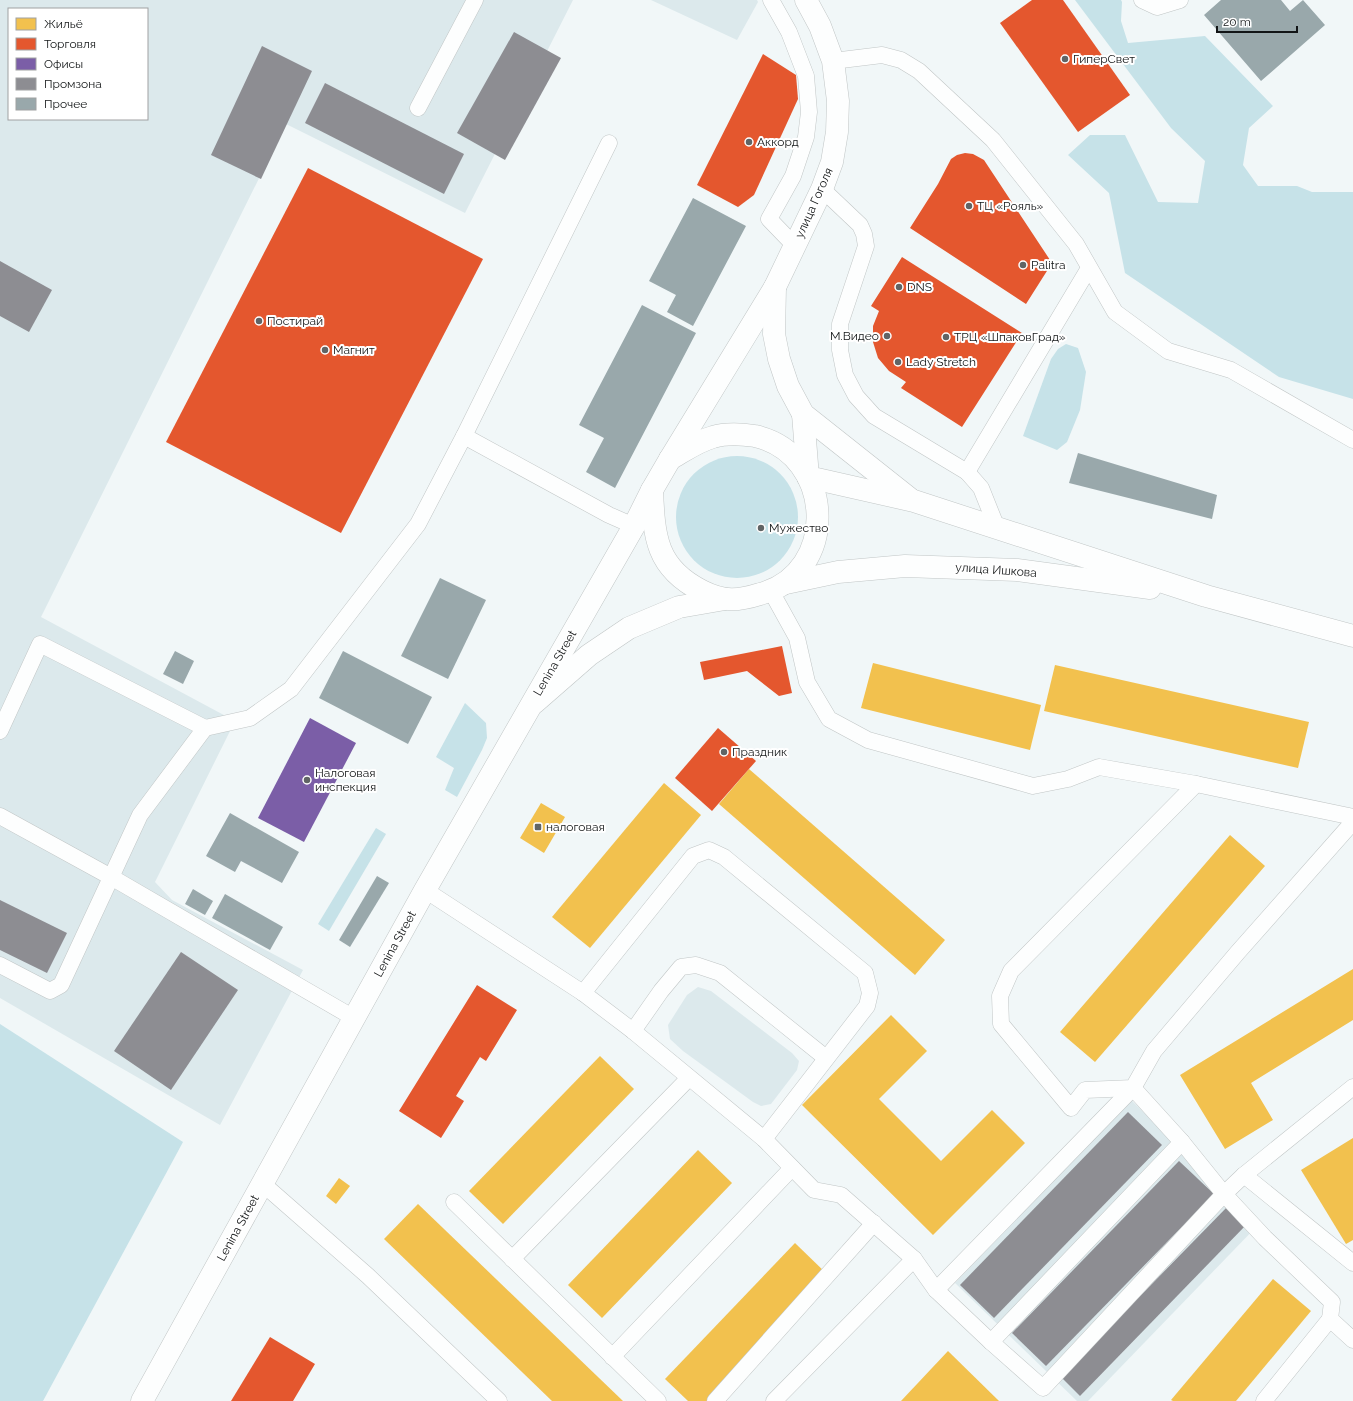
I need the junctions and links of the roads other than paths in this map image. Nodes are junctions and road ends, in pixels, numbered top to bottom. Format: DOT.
graph roads {
  1 [pos="475,0"];
  2 [pos="771,0"];
  3 [pos="806,0"];
  4 [pos="817,0"];
  5 [pos="1142,0"];
  6 [pos="1180,0"];
  7 [pos="820,26"];
  8 [pos="833,61"];
  9 [pos="418,108"];
  10 [pos="609,144"];
  11 [pos="822,189"];
  12 [pos="795,246"];
  13 [pos="1089,268"];
  14 [pos="775,287"];
  15 [pos="803,414"];
  16 [pos="464,436"];
  17 [pos="1353,440"];
  18 [pos="670,459"];
  19 [pos="967,472"];
  20 [pos="808,477"];
  21 [pos="652,490"];
  22 [pos="914,501"];
  23 [pos="634,526"];
  24 [pos="997,528"];
  25 [pos="779,587"];
  26 [pos="1206,596"];
  27 [pos="725,599"];
  28 [pos="1353,636"];
  29 [pos="529,708"];
  30 [pos="205,728"];
  31 [pos="0,731"];
  32 [pos="1196,784"];
  33 [pos="0,816"];
  34 [pos="1353,817"];
  35 [pos="1353,822"];
  36 [pos="112,877"];
  37 [pos="425,890"];
  38 [pos="0,965"];
  39 [pos="583,993"];
  40 [pos="354,1018"];
  41 [pos="633,1031"];
  42 [pos="826,1058"];
  43 [pos="689,1078"];
  44 [pos="1353,1087"];
  45 [pos="1133,1088"];
  46 [pos="764,1139"];
  47 [pos="1182,1142"];
  48 [pos="792,1168"];
  49 [pos="1244,1175"];
  50 [pos="263,1184"];
  51 [pos="1224,1194"];
  52 [pos="454,1202"];
  53 [pos="874,1223"];
  54 [pos="512,1259"];
  55 [pos="914,1259"];
  56 [pos="1353,1263"];
  57 [pos="936,1290"];
  58 [pos="1330,1319"];
  59 [pos="1353,1340"];
  60 [pos="991,1342"];
  61 [pos="612,1357"];
  62 [pos="142,1401"];
  63 [pos="499,1401"];
  64 [pos="658,1401"];
  65 [pos="715,1401"];
  66 [pos="774,1401"];
  67 [pos="1264,1401"];
  1 -- 9 [label="lane"];
  2 -- 12 [label="lane"];
  3 -- 7 [label="street, улица Гоголя"];
  4 -- 7 [label="lane"];
  5 -- 6 [label="lane"];
  7 -- 8 [label="street, улица Гоголя"];
  8 -- 11 [label="street, улица Гоголя"];
  8 -- 13 [label="lane"];
  10 -- 16 [label="lane"];
  11 -- 12 [label="street, улица Гоголя"];
  11 -- 19 [label="lane"];
  12 -- 14 [label="street, улица Гоголя"];
  13 -- 17 [label="lane"];
  13 -- 19 [label="lane"];
  14 -- 15 [label="street, улица Гоголя"];
  14 -- 18 [label="street, улица Гоголя"];
  15 -- 20 [label="street"];
  15 -- 22 [label="street, улица Гоголя"];
  16 -- 23 [label="lane"];
  16 -- 30 [label="lane"];
  18 -- 20 [label="street"];
  18 -- 21 [label="street, улица Гоголя"];
  19 -- 24 [label="lane"];
  20 -- 22 [label="street, улица Ишкова"];
  20 -- 25 [label="street"];
  21 -- 23 [label="street, Lenina Street"];
  21 -- 27 [label="street"];
  22 -- 24 [label="street, улица Ишкова"];
  23 -- 29 [label="street, Lenina Street"];
  24 -- 26 [label="street, улица Ишкова"];
  25 -- 26 [label="street, улица Ишкова"];
  25 -- 27 [label="street, улица Ишкова"];
  25 -- 32 [label="lane"];
  26 -- 28 [label="street, улица Ишкова"];
  27 -- 29 [label="street"];
  29 -- 37 [label="street, Lenina Street"];
  30 -- 31 [label="lane"];
  30 -- 36 [label="lane"];
  32 -- 34 [label="lane"];
  32 -- 45 [label="lane"];
  33 -- 36 [label="lane"];
  35 -- 45 [label="lane"];
  36 -- 38 [label="lane"];
  36 -- 40 [label="lane"];
  37 -- 39 [label="lane"];
  37 -- 40 [label="street, Lenina Street"];
  39 -- 41 [label="lane"];
  39 -- 42 [label="lane"];
  40 -- 50 [label="street, Lenina Street"];
  41 -- 42 [label="lane"];
  41 -- 43 [label="lane"];
  42 -- 46 [label="lane"];
  43 -- 46 [label="lane"];
  43 -- 54 [label="lane"];
  44 -- 49 [label="lane"];
  45 -- 47 [label="lane"];
  45 -- 57 [label="lane"];
  46 -- 48 [label="lane"];
  47 -- 51 [label="lane"];
  47 -- 60 [label="lane"];
  48 -- 53 [label="lane"];
  48 -- 61 [label="lane"];
  49 -- 51 [label="lane"];
  49 -- 56 [label="lane"];
  50 -- 62 [label="street, Lenina Street"];
  50 -- 63 [label="lane"];
  51 -- 58 [label="lane"];
  51 -- 60 [label="lane"];
  52 -- 54 [label="lane"];
  53 -- 55 [label="lane"];
  53 -- 65 [label="lane"];
  54 -- 61 [label="lane"];
  55 -- 57 [label="lane"];
  55 -- 66 [label="lane"];
  57 -- 60 [label="lane"];
  58 -- 59 [label="lane"];
  58 -- 67 [label="lane"];
  61 -- 64 [label="lane"];
}
